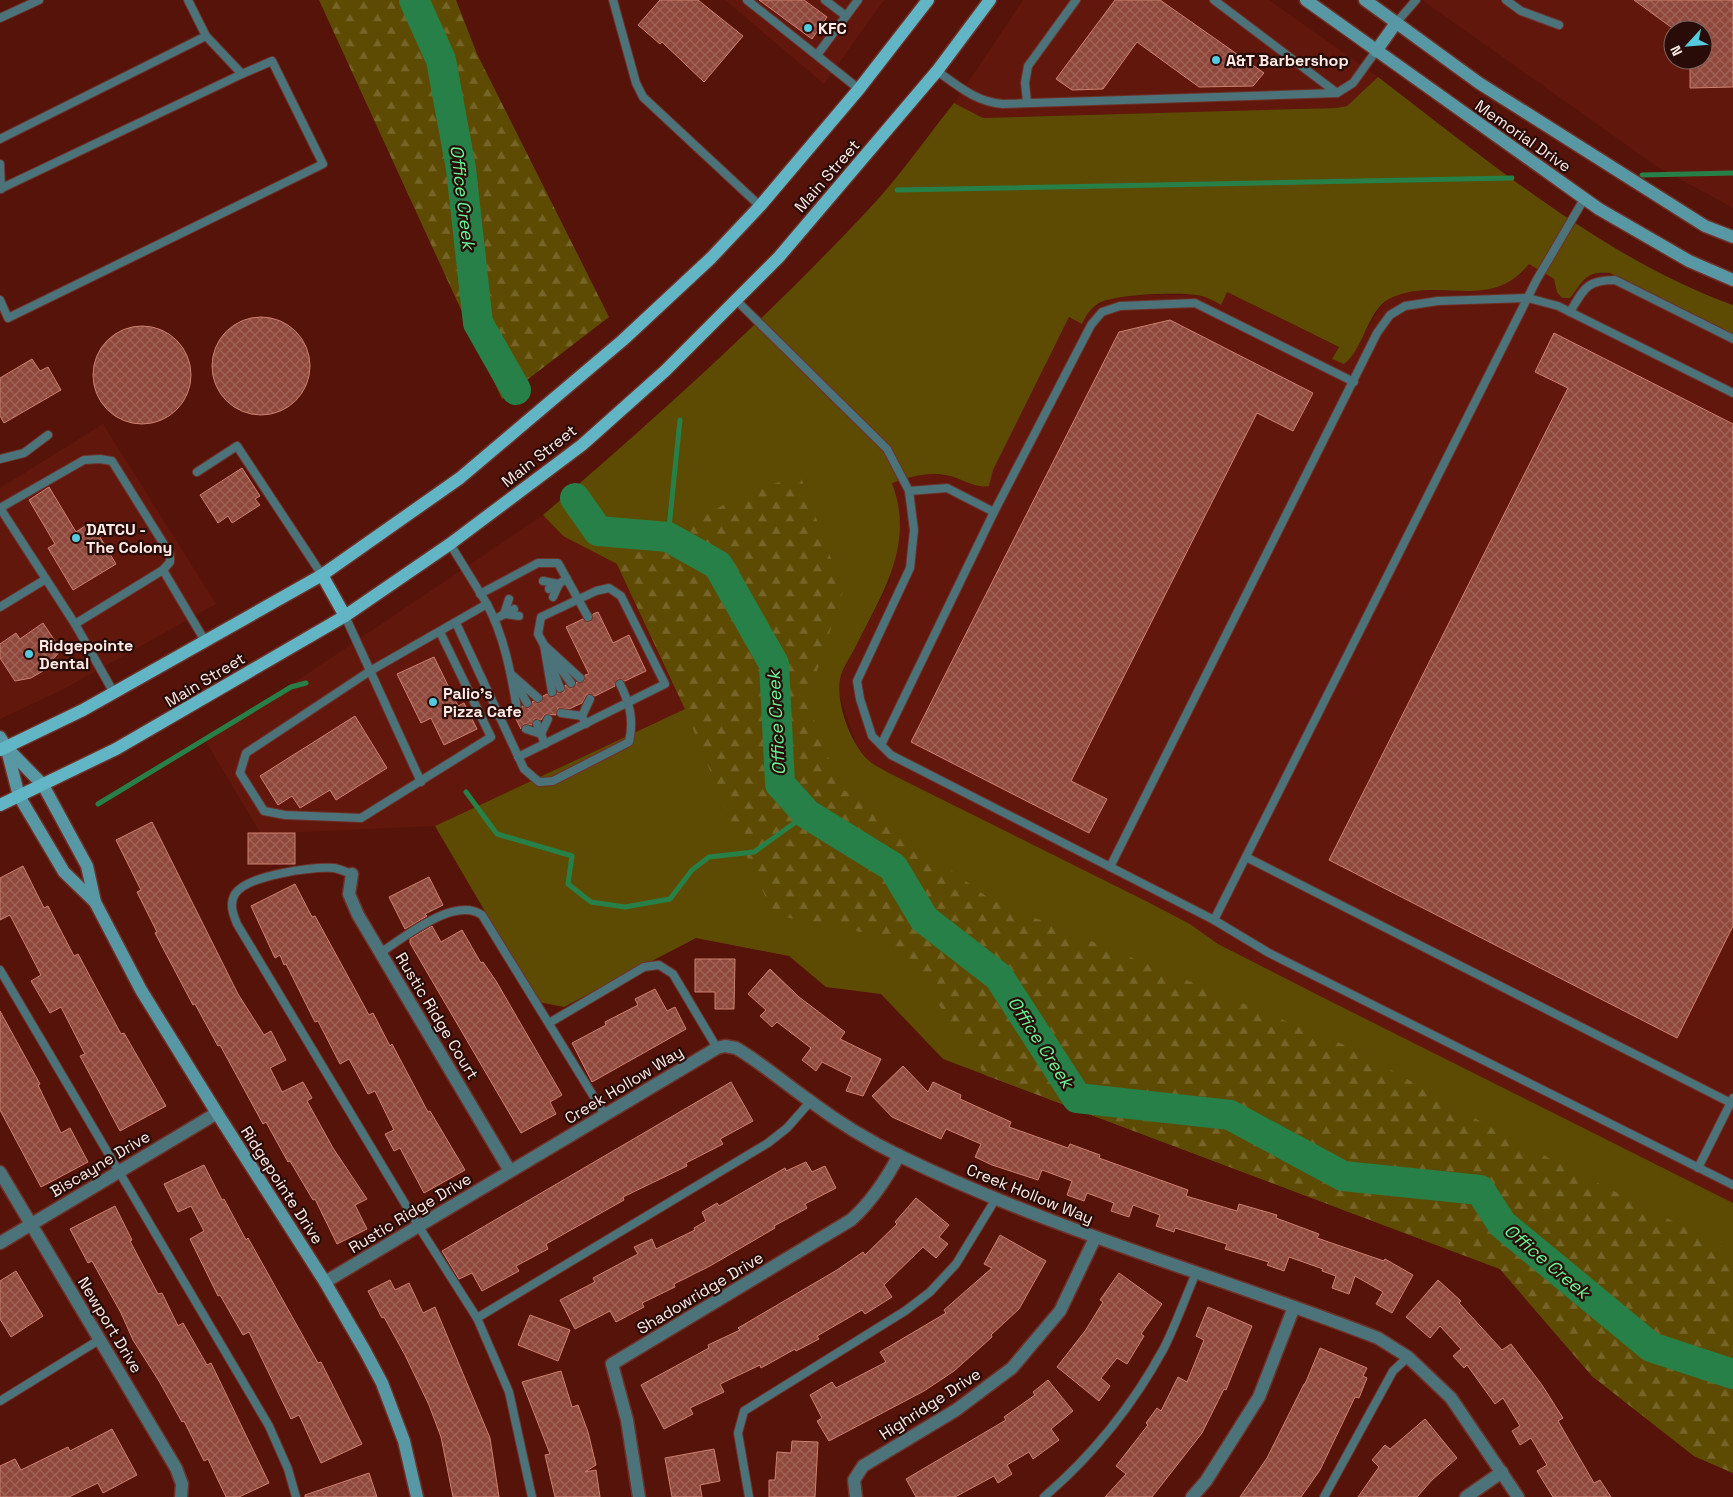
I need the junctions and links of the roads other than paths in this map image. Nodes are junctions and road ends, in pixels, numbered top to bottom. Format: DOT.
graph roads {
  1 [pos="39,0"];
  2 [pos="188,0"];
  3 [pos="613,0"];
  4 [pos="748,0"];
  5 [pos="825,0"];
  6 [pos="858,0"];
  7 [pos="928,0"];
  8 [pos="990,0"];
  9 [pos="1076,0"];
  10 [pos="1214,0"];
  11 [pos="1306,0"];
  12 [pos="1365,0"];
  13 [pos="1416,0"];
  14 [pos="1506,0"];
  15 [pos="1224,3"];
  16 [pos="846,16"];
  17 [pos="0,18"];
  18 [pos="1396,23"];
  19 [pos="1559,25"];
  20 [pos="206,36"];
  21 [pos="1376,51"];
  22 [pos="817,55"];
  23 [pos="937,71"];
  24 [pos="242,74"];
  25 [pos="860,89"];
  26 [pos="1338,93"];
  27 [pos="1027,102"];
  28 [pos="0,139"];
  29 [pos="0,164"];
  30 [pos="1,189"];
  31 [pos="1584,199"];
  32 [pos="760,206"];
  33 [pos="1733,237"];
  34 [pos="1733,280"];
  35 [pos="1528,298"];
  36 [pos="0,300"];
  37 [pos="736,300"];
  38 [pos="1570,312"];
  39 [pos="1733,339"];
  40 [pos="1354,382"];
  41 [pos="1733,393"];
  42 [pos="48,434"];
  43 [pos="0,459"];
  44 [pos="197,472"];
  45 [pos="909,491"];
  46 [pos="0,508"];
  47 [pos="994,512"];
  48 [pos="450,544"];
  49 [pos="163,570"];
  50 [pos="322,575"];
  51 [pos="46,579"];
  52 [pos="567,579"];
  53 [pos="543,581"];
  54 [pos="558,584"];
  55 [pos="548,589"];
  56 [pos="480,594"];
  57 [pos="552,597"];
  58 [pos="509,599"];
  59 [pos="578,599"];
  60 [pos="486,604"];
  61 [pos="0,607"];
  62 [pos="514,608"];
  63 [pos="504,614"];
  64 [pos="345,616"];
  65 [pos="518,616"];
  66 [pos="588,617"];
  67 [pos="495,618"];
  68 [pos="456,623"];
  69 [pos="75,624"];
  70 [pos="440,632"];
  71 [pos="205,641"];
  72 [pos="544,645"];
  73 [pos="370,671"];
  74 [pos="512,675"];
  75 [pos="580,678"];
  76 [pos="571,683"];
  77 [pos="620,684"];
  78 [pos="560,688"];
  79 [pos="114,692"];
  80 [pos="552,692"];
  81 [pos="538,698"];
  82 [pos="590,699"];
  83 [pos="629,702"];
  84 [pos="581,703"];
  85 [pos="527,704"];
  86 [pos="569,708"];
  87 [pos="517,709"];
  88 [pos="561,712"];
  89 [pos="548,719"];
  90 [pos="584,720"];
  91 [pos="537,724"];
  92 [pos="526,729"];
  93 [pos="541,734"];
  94 [pos="545,744"];
  95 [pos="2,745"];
  96 [pos="881,745"];
  97 [pos="518,757"];
  98 [pos="421,782"];
  99 [pos="43,786"];
  100 [pos="19,796"];
  101 [pos="0,805"];
  102 [pos="1246,857"];
  103 [pos="1110,867"];
  104 [pos="352,874"];
  105 [pos="95,902"];
  106 [pos="1214,920"];
  107 [pos="380,953"];
  108 [pos="0,970"];
  109 [pos="549,1023"];
  110 [pos="717,1048"];
  111 [pos="1732,1101"];
  112 [pos="810,1102"];
  113 [pos="217,1113"];
  114 [pos="604,1115"];
  115 [pos="898,1155"];
  116 [pos="1698,1168"];
  117 [pos="510,1171"];
  118 [pos="0,1172"];
  119 [pos="120,1172"];
  120 [pos="1733,1185"];
  121 [pos="995,1200"];
  122 [pos="32,1224"];
  123 [pos="419,1228"];
  124 [pos="1095,1238"];
  125 [pos="0,1243"];
  126 [pos="1196,1273"];
  127 [pos="325,1282"];
  128 [pos="1294,1307"];
  129 [pos="477,1318"];
  130 [pos="99,1340"];
  131 [pos="1408,1357"];
  132 [pos="0,1401"];
  133 [pos="1502,1472"];
  134 [pos="181,1497"];
  135 [pos="296,1497"];
  136 [pos="417,1497"];
  137 [pos="532,1497"];
  138 [pos="639,1497"];
  139 [pos="749,1497"];
  140 [pos="856,1497"];
  141 [pos="1044,1497"];
  142 [pos="1192,1497"];
  143 [pos="1324,1497"];
  144 [pos="1466,1497"];
  145 [pos="1518,1497"];
  1 -- 17 [label="lane"];
  2 -- 20 [label="lane"];
  3 -- 32 [label="lane"];
  4 -- 22 [label="lane"];
  5 -- 16 [label="lane"];
  6 -- 16 [label="lane"];
  7 -- 25 [label="main road, Main Street"];
  8 -- 23 [label="main road, Main Street"];
  9 -- 27 [label="lane"];
  10 -- 15 [label="lane"];
  11 -- 21 [label="street, Memorial Drive"];
  12 -- 18 [label="street, Memorial Drive"];
  13 -- 18 [label="lane"];
  14 -- 19 [label="lane"];
  15 -- 26 [label="lane"];
  16 -- 22 [label="lane"];
  18 -- 21 [label="street"];
  18 -- 33 [label="street, Memorial Drive"];
  20 -- 24 [label="lane"];
  20 -- 28 [label="lane"];
  21 -- 26 [label="lane"];
  21 -- 31 [label="street, Memorial Drive"];
  22 -- 25 [label="lane"];
  23 -- 27 [label="lane"];
  23 -- 37 [label="main road, Main Street"];
  24 -- 30 [label="lane"];
  24 -- 36 [label="lane"];
  25 -- 32 [label="main road, Main Street"];
  26 -- 27 [label="lane"];
  29 -- 30 [label="lane"];
  31 -- 34 [label="street, Memorial Drive"];
  31 -- 35 [label="lane"];
  32 -- 50 [label="main road, Main Street"];
  35 -- 38 [label="lane"];
  35 -- 40 [label="lane"];
  35 -- 102 [label="lane"];
  37 -- 45 [label="lane"];
  37 -- 48 [label="main road, Main Street"];
  38 -- 39 [label="lane"];
  38 -- 41 [label="lane"];
  40 -- 47 [label="lane"];
  40 -- 103 [label="lane"];
  42 -- 43 [label="lane"];
  44 -- 50 [label="lane"];
  45 -- 47 [label="lane"];
  45 -- 96 [label="lane"];
  46 -- 49 [label="lane"];
  46 -- 51 [label="lane"];
  47 -- 96 [label="lane"];
  48 -- 56 [label="lane"];
  48 -- 64 [label="main road, Main Street"];
  49 -- 69 [label="lane"];
  49 -- 71 [label="lane"];
  50 -- 64 [label="main road"];
  50 -- 71 [label="main road, Main Street"];
  51 -- 61 [label="lane"];
  51 -- 69 [label="lane"];
  52 -- 54 [label="lane"];
  52 -- 56 [label="lane"];
  52 -- 59 [label="lane"];
  53 -- 54 [label="lane"];
  54 -- 55 [label="lane"];
  54 -- 57 [label="lane"];
  56 -- 60 [label="lane"];
  58 -- 63 [label="lane"];
  59 -- 66 [label="lane"];
  59 -- 72 [label="lane"];
  59 -- 83 [label="lane"];
  60 -- 67 [label="lane"];
  60 -- 68 [label="lane"];
  62 -- 63 [label="lane"];
  63 -- 65 [label="lane"];
  63 -- 67 [label="lane"];
  64 -- 73 [label="lane"];
  64 -- 99 [label="main road, Main Street"];
  67 -- 74 [label="lane"];
  68 -- 70 [label="lane"];
  68 -- 97 [label="lane"];
  69 -- 79 [label="lane"];
  70 -- 73 [label="lane"];
  70 -- 98 [label="lane"];
  71 -- 79 [label="main road, Main Street"];
  72 -- 75 [label="lane"];
  72 -- 76 [label="lane"];
  72 -- 78 [label="lane"];
  72 -- 80 [label="lane"];
  73 -- 98 [label="lane"];
  73 -- 98 [label="lane"];
  74 -- 81 [label="lane"];
  74 -- 85 [label="lane"];
  74 -- 87 [label="lane"];
  77 -- 83 [label="lane"];
  79 -- 95 [label="main road, Main Street"];
  82 -- 90 [label="lane"];
  83 -- 90 [label="lane"];
  83 -- 97 [label="lane"];
  84 -- 90 [label="lane"];
  86 -- 90 [label="lane"];
  88 -- 90 [label="lane"];
  89 -- 93 [label="lane"];
  90 -- 94 [label="lane"];
  91 -- 93 [label="lane"];
  92 -- 93 [label="lane"];
  93 -- 94 [label="lane"];
  94 -- 97 [label="lane"];
  95 -- 99 [label="street, Ridgepointe Drive"];
  95 -- 100 [label="street, Ridgepointe Drive"];
  96 -- 103 [label="lane"];
  99 -- 100 [label="main road, Main Street"];
  99 -- 105 [label="street, Ridgepointe Drive"];
  100 -- 101 [label="main road, Main Street"];
  100 -- 105 [label="street, Ridgepointe Drive"];
  102 -- 106 [label="lane"];
  102 -- 111 [label="lane"];
  103 -- 106 [label="lane"];
  104 -- 107 [label="street, Rustic Ridge Court"];
  104 -- 123 [label="lane"];
  105 -- 113 [label="street, Ridgepointe Drive"];
  106 -- 116 [label="lane"];
  107 -- 109 [label="lane"];
  107 -- 117 [label="street, Rustic Ridge Court"];
  108 -- 119 [label="lane"];
  109 -- 110 [label="lane"];
  109 -- 114 [label="lane"];
  110 -- 112 [label="street, Creek Hollow Way"];
  110 -- 114 [label="street, Creek Hollow Way"];
  111 -- 116 [label="lane"];
  112 -- 115 [label="street, Creek Hollow Way"];
  112 -- 129 [label="lane"];
  113 -- 119 [label="street, Biscayne Drive"];
  113 -- 127 [label="street, Ridgepointe Drive"];
  114 -- 117 [label="street, Creek Hollow Way"];
  115 -- 121 [label="street, Creek Hollow Way"];
  115 -- 138 [label="street, Shadowridge Drive"];
  116 -- 120 [label="lane"];
  117 -- 123 [label="street, Rustic Ridge Drive"];
  118 -- 122 [label="street, Newport Drive"];
  119 -- 122 [label="street, Biscayne Drive"];
  119 -- 135 [label="lane"];
  121 -- 124 [label="street, Creek Hollow Way"];
  121 -- 139 [label="lane"];
  122 -- 125 [label="street, Biscayne Drive"];
  122 -- 130 [label="street, Newport Drive"];
  123 -- 127 [label="street, Rustic Ridge Drive"];
  123 -- 129 [label="lane"];
  124 -- 126 [label="street, Creek Hollow Way"];
  124 -- 140 [label="street, Highridge Drive"];
  126 -- 128 [label="street, Creek Hollow Way"];
  126 -- 141 [label="lane"];
  127 -- 136 [label="street, Ridgepointe Drive"];
  128 -- 131 [label="street, Creek Hollow Way"];
  128 -- 142 [label="street"];
  129 -- 137 [label="lane"];
  130 -- 132 [label="lane"];
  130 -- 134 [label="street, Newport Drive"];
  131 -- 133 [label="street, Creek Hollow Way"];
  131 -- 143 [label="lane"];
  133 -- 144 [label="street"];
  133 -- 145 [label="street, Creek Hollow Way"];
}
